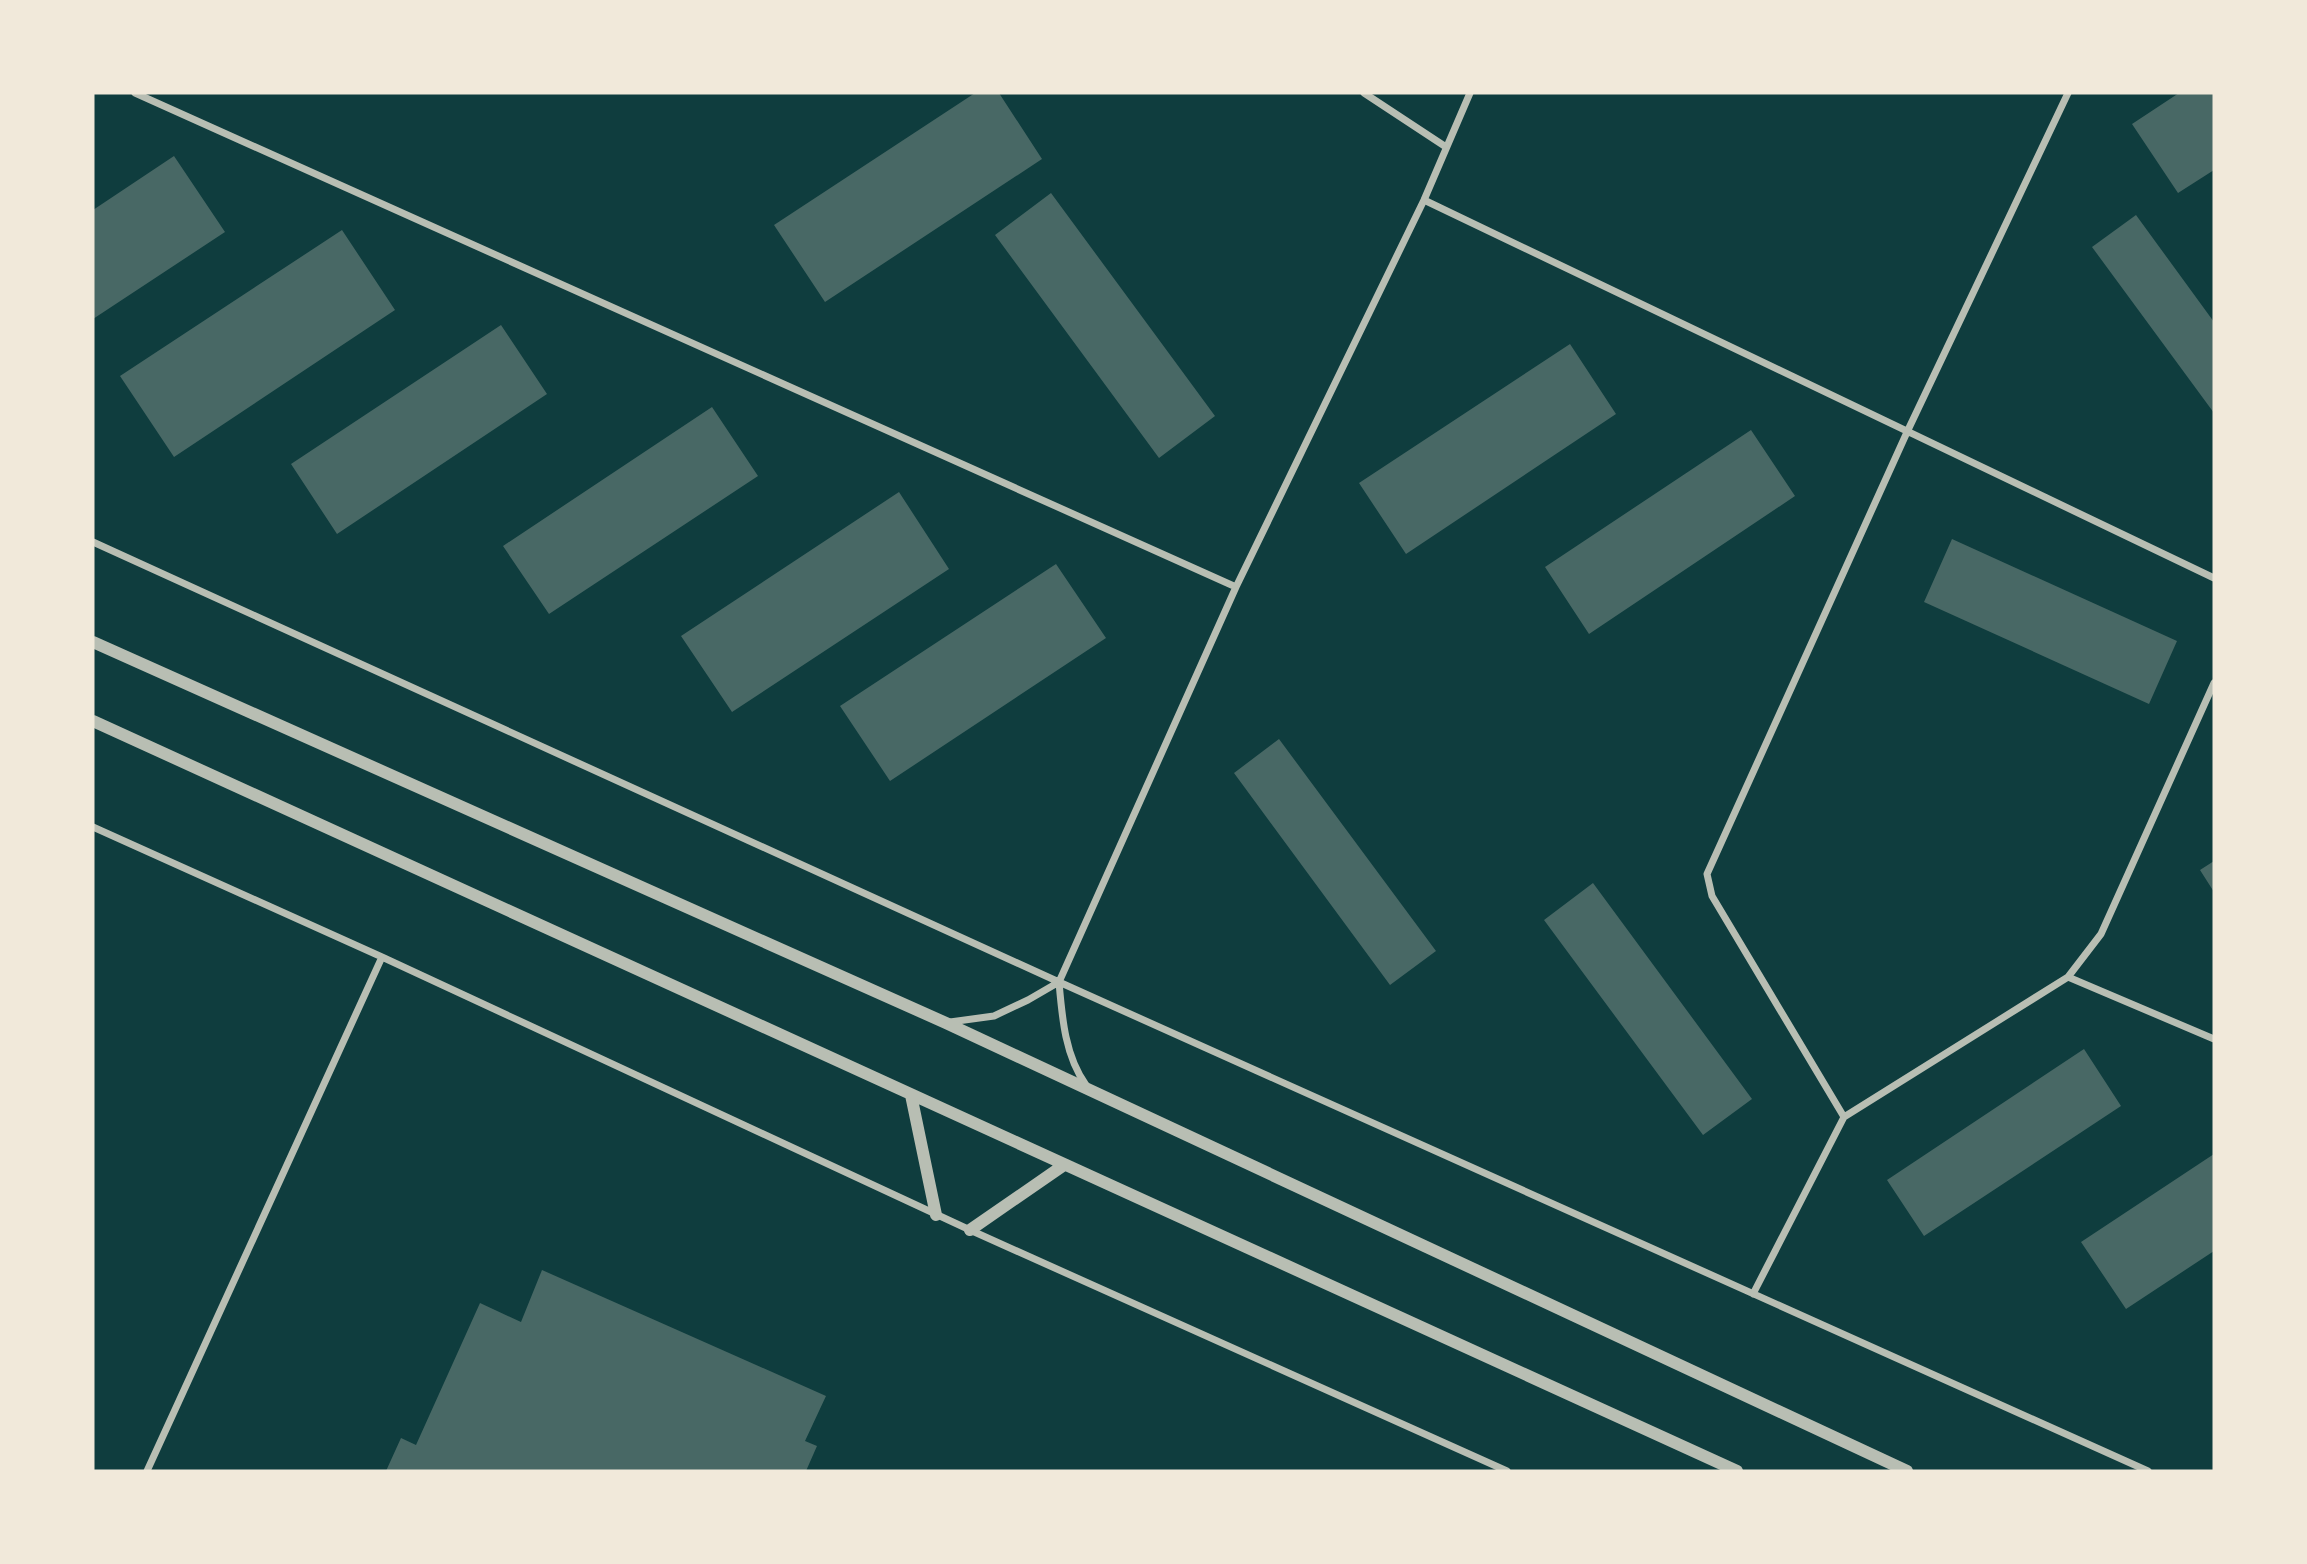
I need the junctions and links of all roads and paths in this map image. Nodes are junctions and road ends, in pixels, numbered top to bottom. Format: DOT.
graph roads {
  1 [pos="135,93"];
  2 [pos="1364,93"];
  3 [pos="1470,93"];
  4 [pos="2068,93"];
  5 [pos="1446,147"];
  6 [pos="1423,200"];
  7 [pos="1908,430"];
  8 [pos="93,542"];
  9 [pos="2214,578"];
  10 [pos="1236,587"];
  11 [pos="93,642"];
  12 [pos="2214,683"];
  13 [pos="93,721"];
  14 [pos="93,827"];
  15 [pos="382,957"];
  16 [pos="2068,977"];
  17 [pos="1059,982"];
  18 [pos="946,1023"];
  19 [pos="2214,1039"];
  20 [pos="1089,1090"];
  21 [pos="911,1095"];
  22 [pos="1844,1117"];
  23 [pos="1064,1165"];
  24 [pos="936,1215"];
  25 [pos="970,1230"];
  26 [pos="1753,1294"];
  27 [pos="147,1471"];
  28 [pos="1507,1471"];
  29 [pos="1737,1471"];
  30 [pos="1907,1471"];
  31 [pos="2148,1471"];
  1 -- 10 [label="street"];
  2 -- 5 [label="street"];
  3 -- 5 [label="street"];
  4 -- 7 [label="street"];
  5 -- 6 [label="street"];
  6 -- 7 [label="street"];
  6 -- 10 [label="street"];
  7 -- 9 [label="street"];
  7 -- 22 [label="street"];
  8 -- 17 [label="street"];
  10 -- 17 [label="street"];
  11 -- 18 [label="street"];
  12 -- 16 [label="street"];
  13 -- 21 [label="street"];
  14 -- 15 [label="street"];
  15 -- 24 [label="street"];
  15 -- 27 [label="street"];
  16 -- 19 [label="street"];
  16 -- 22 [label="street"];
  17 -- 18 [label="street"];
  17 -- 20 [label="street"];
  17 -- 26 [label="street"];
  18 -- 20 [label="street"];
  20 -- 30 [label="street"];
  21 -- 23 [label="street"];
  21 -- 24 [label="street"];
  22 -- 26 [label="street"];
  23 -- 25 [label="street"];
  23 -- 29 [label="street"];
  24 -- 25 [label="street"];
  25 -- 28 [label="street"];
  26 -- 31 [label="street"];
}
